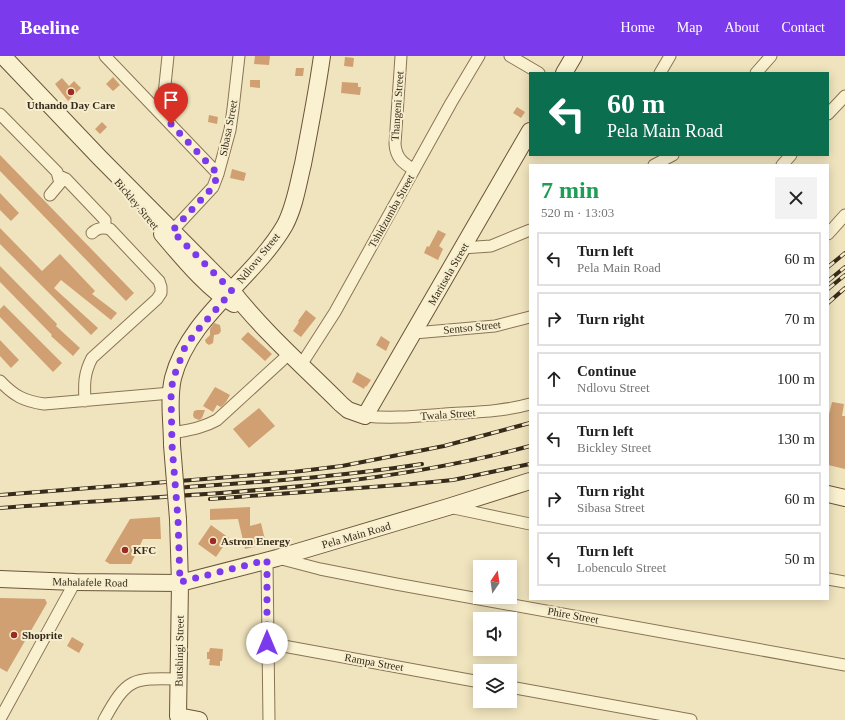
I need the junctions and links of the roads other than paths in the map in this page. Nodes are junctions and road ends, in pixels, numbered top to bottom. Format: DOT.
graph roads {
  1 [pos="3,56"];
  2 [pos="105,56"];
  3 [pos="168,56"];
  4 [pos="239,56"];
  5 [pos="322,56"];
  6 [pos="401,56"];
  7 [pos="479,56"];
  8 [pos="510,56"];
  9 [pos="574,56"];
  10 [pos="670,56"];
  11 [pos="771,56"];
  12 [pos="537,72"];
  13 [pos="565,72"];
  14 [pos="661,72"];
  15 [pos="757,72"];
  16 [pos="845,96"];
  17 [pos="829,113"];
  18 [pos="0,114"];
  19 [pos="162,114"];
  20 [pos="529,133"];
  21 [pos="790,156"];
  22 [pos="100,158"];
  23 [pos="673,158"];
  24 [pos="657,164"];
  25 [pos="783,164"];
  26 [pos="414,170"];
  27 [pos="218,174"];
  28 [pos="59,176"];
  29 [pos="50,195"];
  30 [pos="845,215"];
  31 [pos="105,228"];
  32 [pos="529,230"];
  33 [pos="172,231"];
  34 [pos="92,233"];
  35 [pos="829,233"];
  36 [pos="462,248"];
  37 [pos="228,295"];
  38 [pos="529,317"];
  39 [pos="414,333"];
  40 [pos="289,354"];
  41 [pos="302,365"];
  42 [pos="0,381"];
  43 [pos="171,393"];
  44 [pos="85,401"];
  45 [pos="529,404"];
  46 [pos="365,416"];
  47 [pos="172,439"];
  48 [pos="529,481"];
  49 [pos="829,494"];
  50 [pos="845,498"];
  51 [pos="448,507"];
  52 [pos="178,519"];
  53 [pos="529,524"];
  54 [pos="272,559"];
  55 [pos="0,579"];
  56 [pos="829,579"];
  57 [pos="75,582"];
  58 [pos="180,582"];
  59 [pos="845,582"];
  60 [pos="267,643"];
  61 [pos="845,665"];
  62 [pos="178,679"];
  63 [pos="473,681"];
  64 [pos="517,688"];
  65 [pos="178,718"];
  66 [pos="0,719"];
  67 [pos="104,720"];
  68 [pos="199,720"];
  69 [pos="269,720"];
  70 [pos="691,720"];
  1 -- 22 [label="street, Bickley Street"];
  2 -- 19 [label="street"];
  3 -- 19 [label="street"];
  4 -- 27 [label="street, Sibasa Street"];
  5 -- 37 [label="street, Ndlovu Street"];
  6 -- 26 [label="street, Thangeni Street"];
  7 -- 26 [label="street, Tshidzumba Street"];
  8 -- 12 [label="street"];
  9 -- 13 [label="street"];
  10 -- 14 [label="street"];
  11 -- 15 [label="street"];
  16 -- 17 [label="street"];
  18 -- 28 [label="street"];
  19 -- 27 [label="street"];
  20 -- 36 [label="street, Maritsela Street"];
  21 -- 25 [label="street"];
  22 -- 33 [label="street, Bickley Street"];
  22 -- 37 [label="street, Bickley Street"];
  23 -- 24 [label="street"];
  26 -- 41 [label="street, Tshidzumba Street"];
  27 -- 33 [label="street, Sibasa Street"];
  28 -- 29 [label="street"];
  28 -- 31 [label="street"];
  30 -- 35 [label="street"];
  31 -- 34 [label="street"];
  31 -- 44 [label="street"];
  32 -- 36 [label="street"];
  33 -- 37 [label="street, Bickley Street"];
  36 -- 39 [label="street, Maritsela Street"];
  37 -- 40 [label="street, Bickley Street"];
  37 -- 43 [label="street, Ndlovu Street"];
  38 -- 39 [label="street, Sentso Street"];
  39 -- 46 [label="street, Maritsela Street"];
  40 -- 41 [label="street, Bickley Street"];
  40 -- 47 [label="street"];
  41 -- 46 [label="street, Bickley Street"];
  42 -- 44 [label="street"];
  43 -- 44 [label="street"];
  43 -- 47 [label="street, Ndlovu Street"];
  45 -- 46 [label="street, Twala Street"];
  47 -- 52 [label="street, Ndlovu Street, bridge"];
  48 -- 51 [label="street, Pela Main Road"];
  49 -- 50 [label="street"];
  51 -- 53 [label="street"];
  51 -- 54 [label="street, Pela Main Road"];
  52 -- 58 [label="street, Butshingi Street"];
  54 -- 58 [label="street, Pela Main Road"];
  54 -- 60 [label="street"];
  54 -- 61 [label="street, Phire Street"];
  55 -- 57 [label="street, Mahalafele Road"];
  56 -- 59 [label="street"];
  57 -- 58 [label="street, Mahalafele Road"];
  57 -- 66 [label="street"];
  58 -- 62 [label="street, Butshingi Street"];
  60 -- 63 [label="street, Rampa Street"];
  60 -- 69 [label="street"];
  62 -- 65 [label="street, Butshingi Street"];
  62 -- 67 [label="street"];
  64 -- 70 [label="street"];
  65 -- 68 [label="street"];
}
